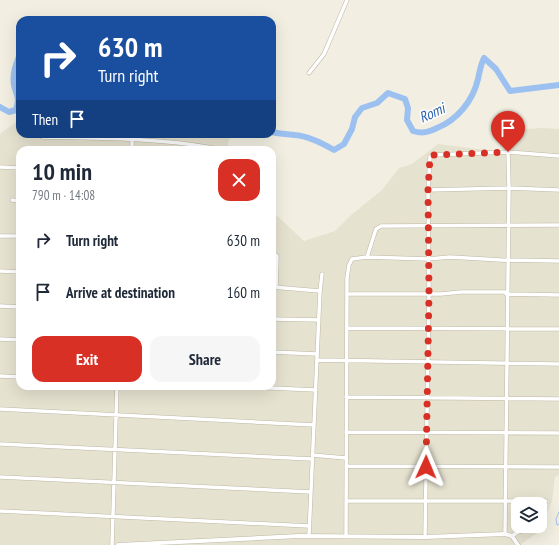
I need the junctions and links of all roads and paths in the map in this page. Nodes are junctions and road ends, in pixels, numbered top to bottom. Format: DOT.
graph roads {
  1 [pos="347,0"];
  2 [pos="309,73"];
  3 [pos="504,131"];
  4 [pos="72,138"];
  5 [pos="132,140"];
  6 [pos="132,146"];
  7 [pos="204,146"];
  8 [pos="508,152"];
  9 [pos="559,156"];
  10 [pos="0,167"];
  11 [pos="16,168"];
  12 [pos="509,188"];
  13 [pos="428,190"];
  14 [pos="559,190"];
  15 [pos="12,200"];
  16 [pos="16,200"];
  17 [pos="508,224"];
  18 [pos="428,225"];
  19 [pos="559,225"];
  20 [pos="0,236"];
  21 [pos="16,236"];
  22 [pos="276,255"];
  23 [pos="367,257"];
  24 [pos="428,259"];
  25 [pos="508,260"];
  26 [pos="559,261"];
  27 [pos="0,271"];
  28 [pos="16,272"];
  29 [pos="276,272"];
  30 [pos="322,274"];
  31 [pos="276,287"];
  32 [pos="320,291"];
  33 [pos="429,293"];
  34 [pos="506,293"];
  35 [pos="348,294"];
  36 [pos="559,295"];
  37 [pos="0,306"];
  38 [pos="16,307"];
  39 [pos="276,319"];
  40 [pos="307,320"];
  41 [pos="319,320"];
  42 [pos="318,327"];
  43 [pos="506,327"];
  44 [pos="348,328"];
  45 [pos="428,328"];
  46 [pos="559,329"];
  47 [pos="0,339"];
  48 [pos="16,340"];
  49 [pos="276,352"];
  50 [pos="317,354"];
  51 [pos="317,360"];
  52 [pos="347,361"];
  53 [pos="427,361"];
  54 [pos="506,364"];
  55 [pos="559,364"];
  56 [pos="0,376"];
  57 [pos="16,377"];
  58 [pos="276,388"];
  59 [pos="117,390"];
  60 [pos="316,390"];
  61 [pos="346,397"];
  62 [pos="426,397"];
  63 [pos="506,399"];
  64 [pos="559,399"];
  65 [pos="0,409"];
  66 [pos="116,414"];
  67 [pos="314,425"];
  68 [pos="346,432"];
  69 [pos="506,432"];
  70 [pos="427,433"];
  71 [pos="559,433"];
  72 [pos="0,444"];
  73 [pos="116,449"];
  74 [pos="312,457"];
  75 [pos="346,458"];
  76 [pos="346,466"];
  77 [pos="559,466"];
  78 [pos="426,467"];
  79 [pos="505,467"];
  80 [pos="0,477"];
  81 [pos="114,482"];
  82 [pos="311,492"];
  83 [pos="346,501"];
  84 [pos="505,501"];
  85 [pos="511,501"];
  86 [pos="426,502"];
  87 [pos="0,512"];
  88 [pos="113,517"];
  89 [pos="309,526"];
  90 [pos="516,533"];
  91 [pos="505,534"];
  92 [pos="309,535"];
  93 [pos="346,536"];
  94 [pos="512,536"];
  95 [pos="425,537"];
  96 [pos="112,545"];
  97 [pos="118,545"];
  98 [pos="518,545"];
  1 -- 2 [label="street"];
  3 -- 8 [label="street"];
  4 -- 5 [label="street"];
  5 -- 6 [label="street"];
  5 -- 7 [label="street"];
  8 -- 9 [label="street"];
  8 -- 12 [label="street"];
  8 -- 13 [label="street"];
  10 -- 11 [label="street"];
  12 -- 13 [label="street"];
  12 -- 14 [label="street"];
  12 -- 17 [label="street"];
  13 -- 18 [label="street"];
  15 -- 16 [label="street"];
  17 -- 18 [label="street"];
  17 -- 19 [label="street"];
  17 -- 25 [label="street"];
  18 -- 23 [label="street"];
  18 -- 24 [label="street"];
  20 -- 21 [label="street"];
  22 -- 29 [label="street"];
  23 -- 24 [label="street"];
  23 -- 35 [label="street"];
  24 -- 25 [label="street"];
  24 -- 33 [label="street"];
  25 -- 26 [label="street"];
  25 -- 34 [label="street"];
  27 -- 28 [label="street"];
  30 -- 32 [label="street"];
  31 -- 32 [label="street"];
  32 -- 41 [label="street"];
  33 -- 34 [label="street"];
  33 -- 35 [label="street"];
  33 -- 45 [label="street"];
  34 -- 36 [label="street"];
  34 -- 43 [label="street"];
  35 -- 44 [label="street"];
  37 -- 38 [label="street"];
  39 -- 40 [label="street"];
  40 -- 41 [label="street"];
  40 -- 42 [label="street"];
  41 -- 42 [label="street"];
  42 -- 50 [label="street"];
  43 -- 45 [label="street"];
  43 -- 46 [label="street"];
  43 -- 54 [label="street"];
  44 -- 45 [label="street"];
  44 -- 52 [label="street"];
  45 -- 53 [label="street"];
  47 -- 48 [label="street"];
  49 -- 50 [label="street"];
  50 -- 51 [label="street"];
  51 -- 52 [label="street"];
  51 -- 60 [label="street"];
  52 -- 53 [label="street"];
  52 -- 61 [label="street"];
  53 -- 54 [label="street"];
  53 -- 62 [label="street"];
  54 -- 55 [label="street"];
  54 -- 63 [label="street"];
  56 -- 57 [label="street"];
  58 -- 60 [label="street"];
  59 -- 66 [label="street"];
  60 -- 67 [label="street"];
  61 -- 62 [label="street"];
  61 -- 68 [label="street"];
  62 -- 63 [label="street"];
  62 -- 70 [label="street"];
  63 -- 64 [label="street"];
  63 -- 69 [label="street"];
  65 -- 66 [label="street"];
  66 -- 67 [label="street"];
  66 -- 73 [label="street"];
  67 -- 74 [label="street"];
  68 -- 70 [label="street"];
  68 -- 75 [label="street"];
  69 -- 70 [label="street"];
  69 -- 71 [label="street"];
  69 -- 79 [label="street"];
  70 -- 78 [label="street"];
  72 -- 73 [label="street"];
  73 -- 74 [label="street"];
  73 -- 81 [label="street"];
  74 -- 75 [label="street"];
  74 -- 82 [label="street"];
  75 -- 76 [label="street"];
  76 -- 78 [label="street"];
  76 -- 83 [label="street"];
  77 -- 79 [label="street"];
  78 -- 79 [label="street"];
  78 -- 86 [label="street"];
  79 -- 84 [label="street"];
  80 -- 81 [label="street"];
  81 -- 82 [label="street"];
  81 -- 88 [label="street"];
  82 -- 89 [label="street"];
  83 -- 86 [label="street"];
  83 -- 93 [label="street"];
  84 -- 85 [label="street"];
  84 -- 86 [label="street"];
  84 -- 91 [label="street"];
  86 -- 95 [label="street"];
  87 -- 88 [label="street"];
  88 -- 89 [label="street"];
  88 -- 96 [label="street"];
  89 -- 92 [label="street"];
  90 -- 94 [label="street"];
  91 -- 94 [label="street"];
  91 -- 95 [label="street"];
  92 -- 93 [label="street"];
  92 -- 97 [label="street"];
  93 -- 95 [label="street"];
  94 -- 98 [label="street"];
}
